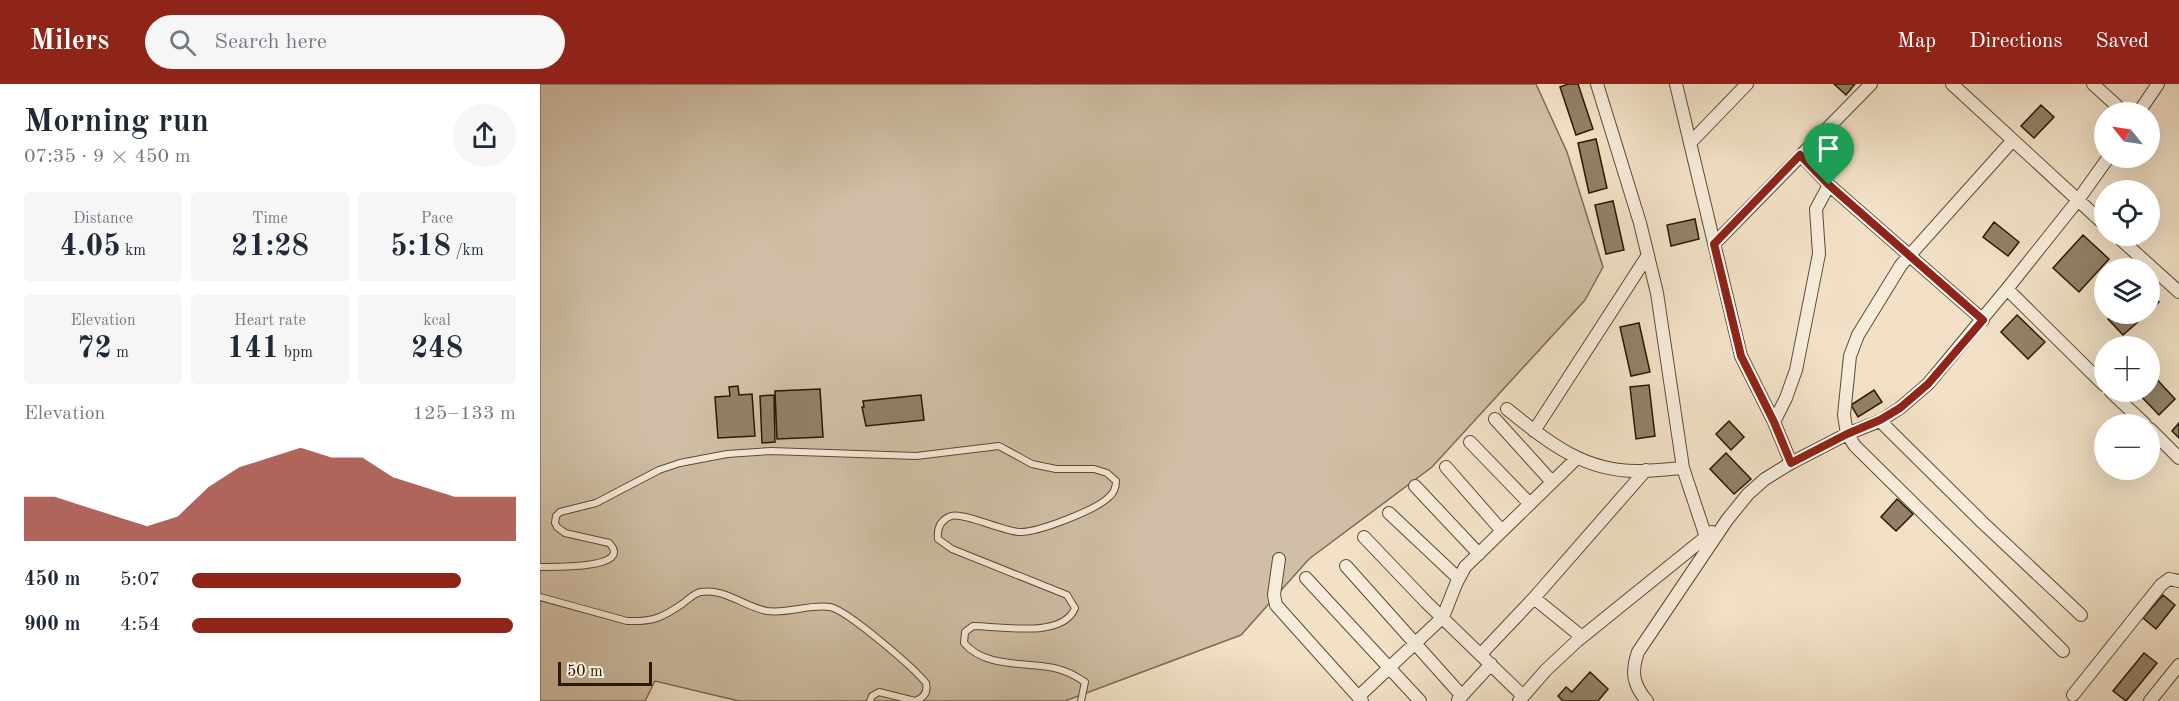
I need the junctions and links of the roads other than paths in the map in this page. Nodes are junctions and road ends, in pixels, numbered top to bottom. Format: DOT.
graph roads {
  1 [pos="1597,84"];
  2 [pos="1676,84"];
  3 [pos="1747,84"];
  4 [pos="1871,84"];
  5 [pos="1952,84"];
  6 [pos="2093,84"];
  7 [pos="2158,84"];
  8 [pos="2113,102"];
  9 [pos="2146,102"];
  10 [pos="2013,140"];
  11 [pos="1690,144"];
  12 [pos="1800,155"];
  13 [pos="2101,168"];
  14 [pos="1829,185"];
  15 [pos="2078,200"];
  16 [pos="2094,215"];
  17 [pos="1714,244"];
  18 [pos="2128,246"];
  19 [pos="1648,255"];
  20 [pos="1909,255"];
  21 [pos="2007,289"];
  22 [pos="2179,292"];
  23 [pos="1983,320"];
  24 [pos="2094,375"];
  25 [pos="2122,402"];
  26 [pos="1507,409"];
  27 [pos="2134,414"];
  28 [pos="1496,419"];
  29 [pos="1880,420"];
  30 [pos="1774,422"];
  31 [pos="1534,431"];
  32 [pos="1847,434"];
  33 [pos="2160,439"];
  34 [pos="1470,442"];
  35 [pos="2179,458"];
  36 [pos="1576,459"];
  37 [pos="1791,463"];
  38 [pos="1446,467"];
  39 [pos="1683,468"];
  40 [pos="1647,470"];
  41 [pos="1552,482"];
  42 [pos="1415,486"];
  43 [pos="1530,504"];
  44 [pos="1389,513"];
  45 [pos="1727,520"];
  46 [pos="1502,531"];
  47 [pos="1364,537"];
  48 [pos="1706,537"];
  49 [pos="1479,554"];
  50 [pos="1280,559"];
  51 [pos="1346,566"];
  52 [pos="540,567"];
  53 [pos="1306,578"];
  54 [pos="1458,578"];
  55 [pos="2179,581"];
  56 [pos="540,597"];
  57 [pos="1534,598"];
  58 [pos="2081,615"];
  59 [pos="1443,617"];
  60 [pos="1582,637"];
  61 [pos="1415,644"];
  62 [pos="2063,651"];
  63 [pos="1481,654"];
  64 [pos="1491,664"];
  65 [pos="2179,665"];
  66 [pos="1389,668"];
  67 [pos="2073,695"];
  68 [pos="1521,698"];
  69 [pos="1360,699"];
  70 [pos="1460,699"];
  71 [pos="870,701"];
  72 [pos="1081,701"];
  73 [pos="1420,701"];
  74 [pos="1647,701"];
  75 [pos="2151,701"];
  1 -- 19 [label="street"];
  2 -- 11 [label="street"];
  3 -- 11 [label="street"];
  4 -- 12 [label="street"];
  5 -- 10 [label="street"];
  6 -- 8 [label="street"];
  7 -- 9 [label="street"];
  10 -- 15 [label="street"];
  10 -- 20 [label="street"];
  11 -- 17 [label="street"];
  12 -- 14 [label="street"];
  12 -- 17 [label="street"];
  13 -- 15 [label="street"];
  14 -- 20 [label="street"];
  14 -- 30 [label="street"];
  15 -- 16 [label="street"];
  15 -- 21 [label="street"];
  17 -- 30 [label="street"];
  18 -- 22 [label="street"];
  19 -- 31 [label="street"];
  19 -- 39 [label="street"];
  20 -- 23 [label="street"];
  20 -- 32 [label="street"];
  21 -- 23 [label="street"];
  21 -- 24 [label="street"];
  23 -- 29 [label="street"];
  25 -- 27 [label="street"];
  26 -- 31 [label="street"];
  28 -- 41 [label="street"];
  29 -- 32 [label="street"];
  29 -- 58 [label="street"];
  30 -- 37 [label="street"];
  31 -- 36 [label="street"];
  32 -- 37 [label="street"];
  32 -- 62 [label="street"];
  33 -- 35 [label="street"];
  34 -- 43 [label="street"];
  36 -- 40 [label="street"];
  36 -- 41 [label="street"];
  37 -- 45 [label="street"];
  38 -- 46 [label="street"];
  39 -- 40 [label="street"];
  39 -- 48 [label="street"];
  40 -- 57 [label="street"];
  41 -- 43 [label="street"];
  42 -- 49 [label="street"];
  43 -- 46 [label="street"];
  44 -- 54 [label="street"];
  45 -- 48 [label="street"];
  45 -- 74 [label="street"];
  46 -- 49 [label="street"];
  47 -- 59 [label="street"];
  48 -- 60 [label="street"];
  49 -- 54 [label="street"];
  50 -- 69 [label="street"];
  51 -- 61 [label="street"];
  52 -- 72 [label="lane"];
  53 -- 66 [label="street"];
  54 -- 59 [label="street"];
  55 -- 67 [label="street"];
  56 -- 71 [label="lane"];
  57 -- 60 [label="street"];
  57 -- 63 [label="street"];
  59 -- 61 [label="street"];
  59 -- 63 [label="street"];
  60 -- 68 [label="street"];
  61 -- 66 [label="street"];
  61 -- 70 [label="street"];
  63 -- 64 [label="street"];
  64 -- 68 [label="street"];
  64 -- 70 [label="street"];
  65 -- 75 [label="street"];
  66 -- 69 [label="street"];
  66 -- 73 [label="street"];
}
